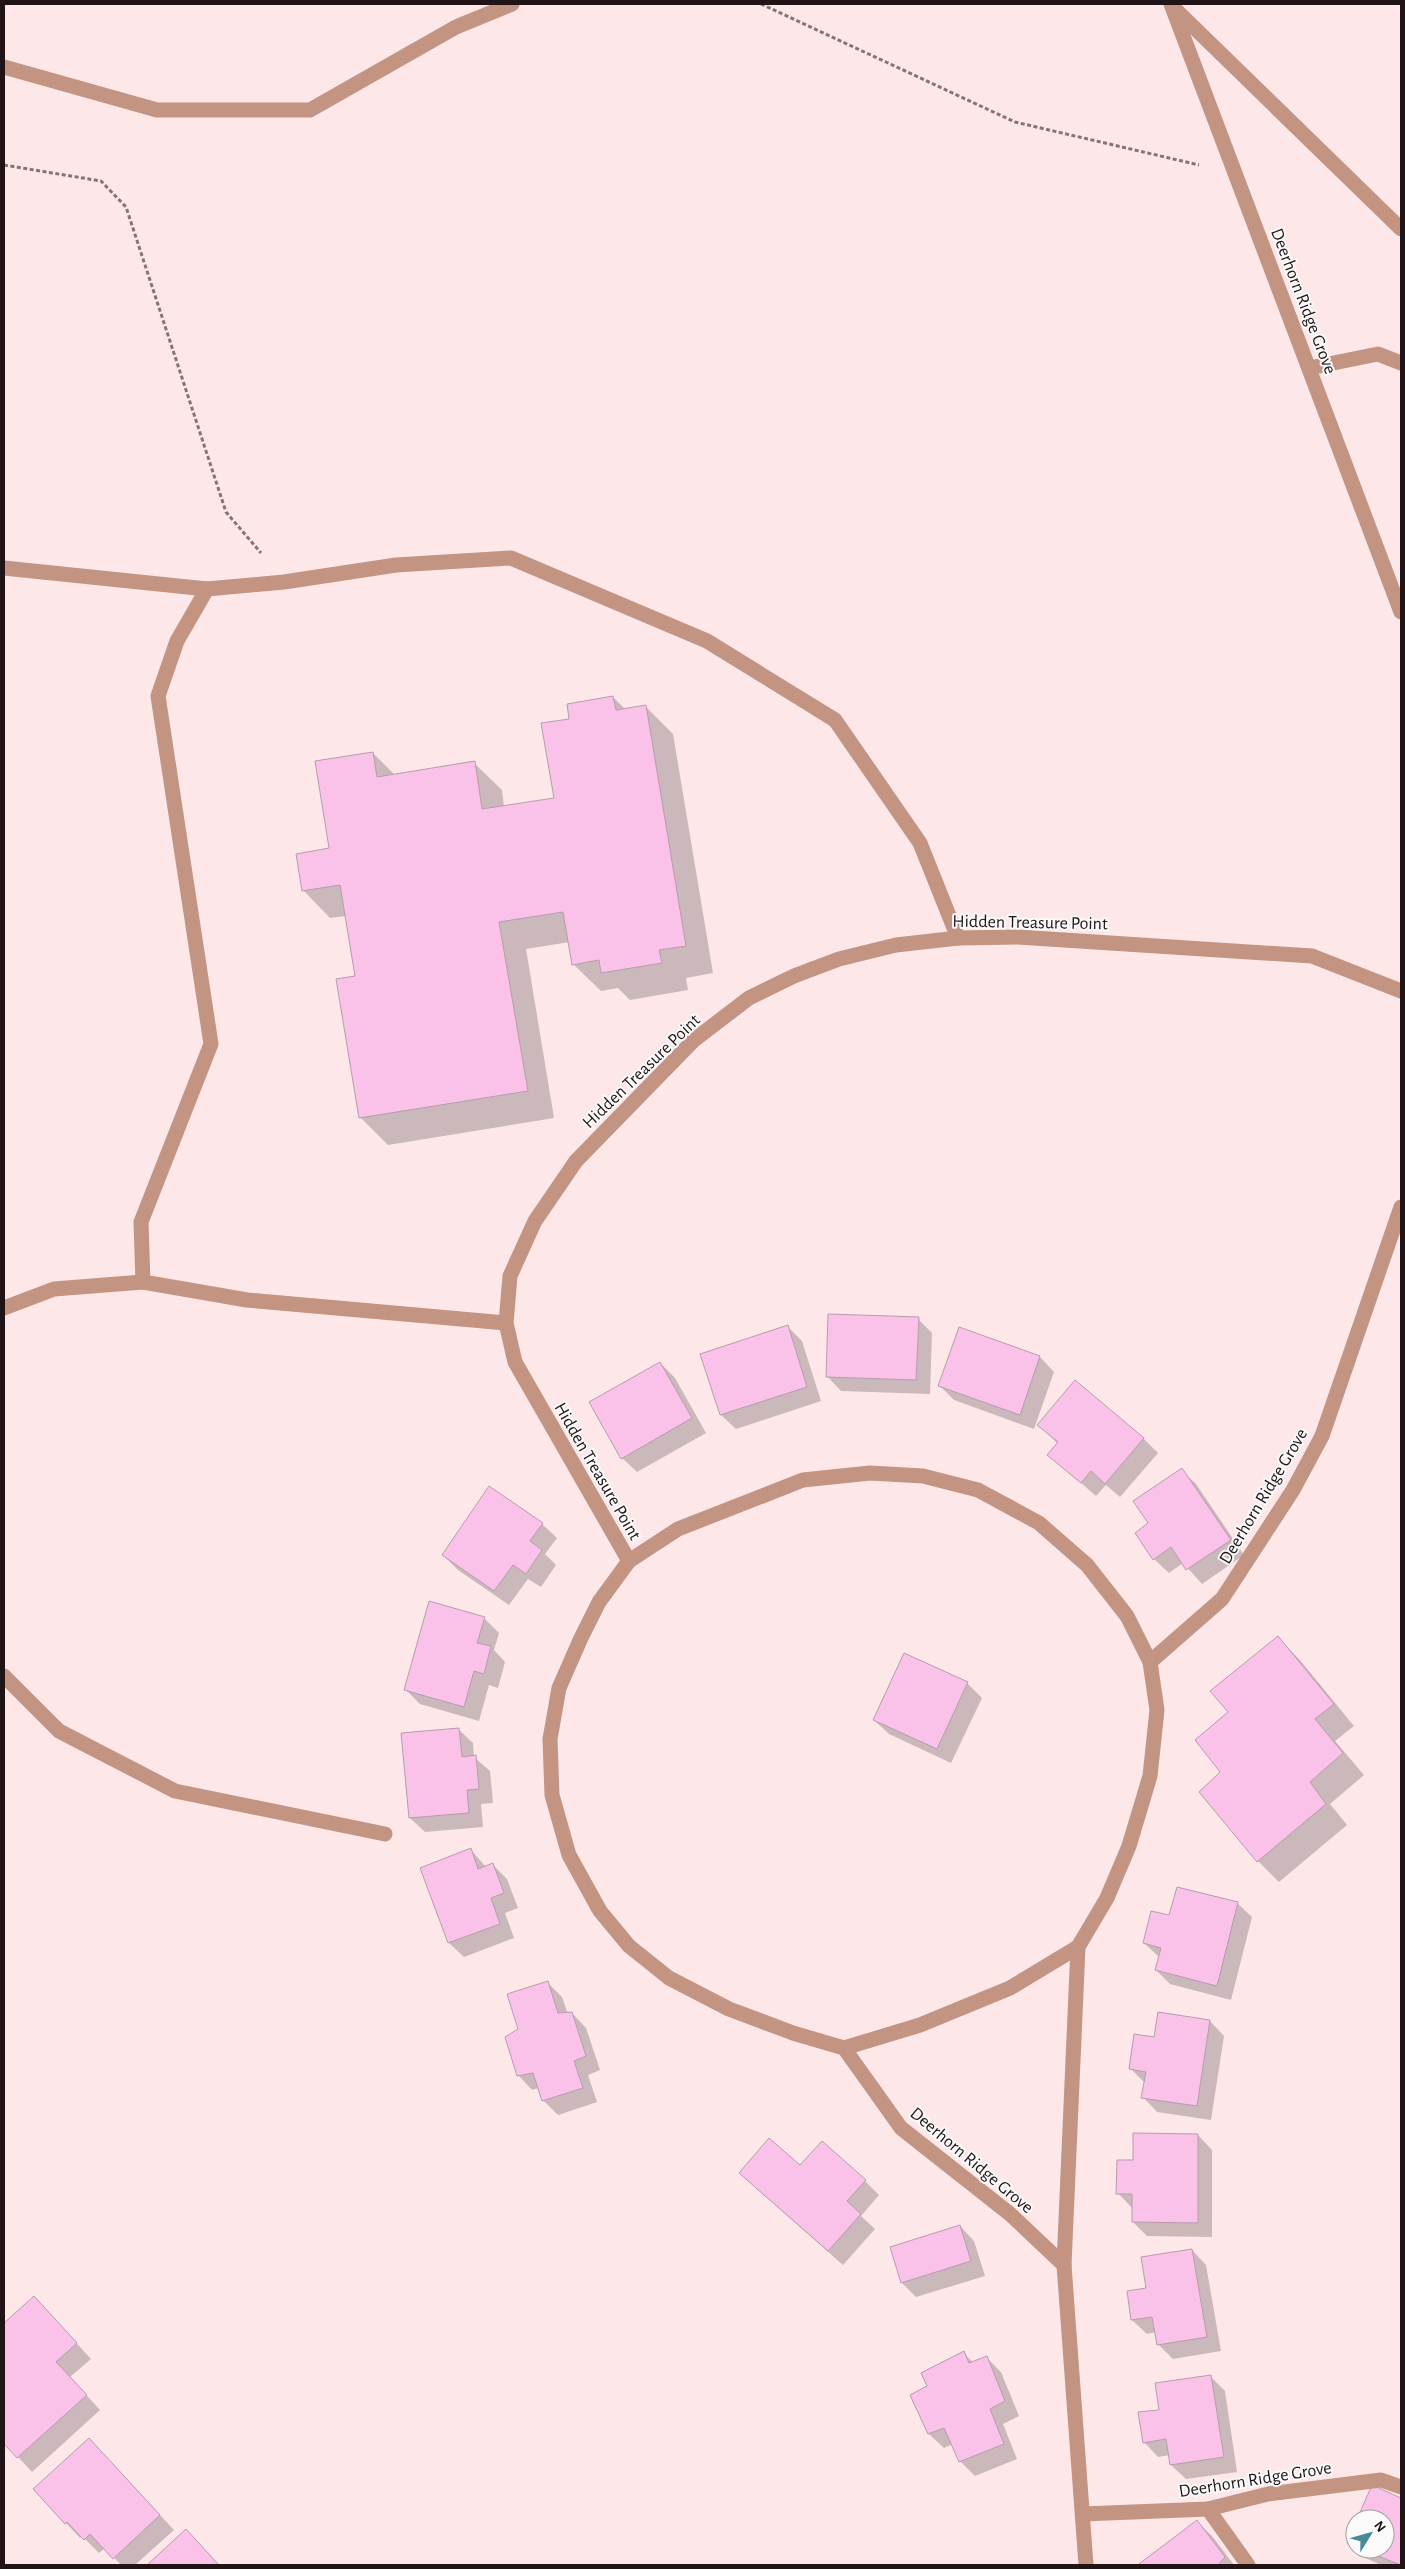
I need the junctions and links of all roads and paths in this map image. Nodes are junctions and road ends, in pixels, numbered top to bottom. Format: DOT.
graph roads {
  1 [pos="512,4"];
  2 [pos="761,4"];
  3 [pos="1172,6"];
  4 [pos="4,67"];
  5 [pos="4,166"];
  6 [pos="1236,173"];
  7 [pos="1401,228"];
  8 [pos="1401,363"];
  9 [pos="1309,368"];
  10 [pos="4,568"];
  11 [pos="284,582"];
  12 [pos="207,589"];
  13 [pos="1401,612"];
  14 [pos="958,938"];
  15 [pos="1401,991"];
  16 [pos="1401,1207"];
  17 [pos="143,1282"];
  18 [pos="4,1308"];
  19 [pos="506,1323"];
  20 [pos="629,1561"];
  21 [pos="1150,1662"];
  22 [pos="4,1676"];
  23 [pos="385,1834"];
  24 [pos="1078,1947"];
  25 [pos="844,2048"];
  26 [pos="1064,2265"];
  27 [pos="1401,2487"];
  28 [pos="1208,2509"];
  29 [pos="1083,2514"];
  30 [pos="1086,2565"];
  31 [pos="1248,2565"];
  1 -- 4 [label="street"];
  2 -- 6 [label="path"];
  3 -- 6 [label="street, Deerhorn Ridge Grove"];
  3 -- 7 [label="street"];
  5 -- 11 [label="path"];
  6 -- 9 [label="street, Deerhorn Ridge Grove"];
  8 -- 9 [label="street"];
  9 -- 13 [label="street, Deerhorn Ridge Grove"];
  10 -- 12 [label="street"];
  11 -- 12 [label="street"];
  11 -- 14 [label="street"];
  12 -- 17 [label="street"];
  14 -- 15 [label="street, Hidden Treasure Point"];
  14 -- 19 [label="street, Hidden Treasure Point"];
  16 -- 21 [label="street, Deerhorn Ridge Grove"];
  17 -- 18 [label="street"];
  17 -- 19 [label="street"];
  19 -- 20 [label="street, Hidden Treasure Point"];
  20 -- 21 [label="street"];
  20 -- 25 [label="street"];
  21 -- 24 [label="street"];
  22 -- 23 [label="street"];
  24 -- 25 [label="street"];
  24 -- 26 [label="street"];
  25 -- 26 [label="street, Deerhorn Ridge Grove"];
  26 -- 29 [label="street"];
  27 -- 28 [label="street, Deerhorn Ridge Grove"];
  28 -- 29 [label="street, Deerhorn Ridge Grove"];
  28 -- 31 [label="street"];
  29 -- 30 [label="street"];
}
